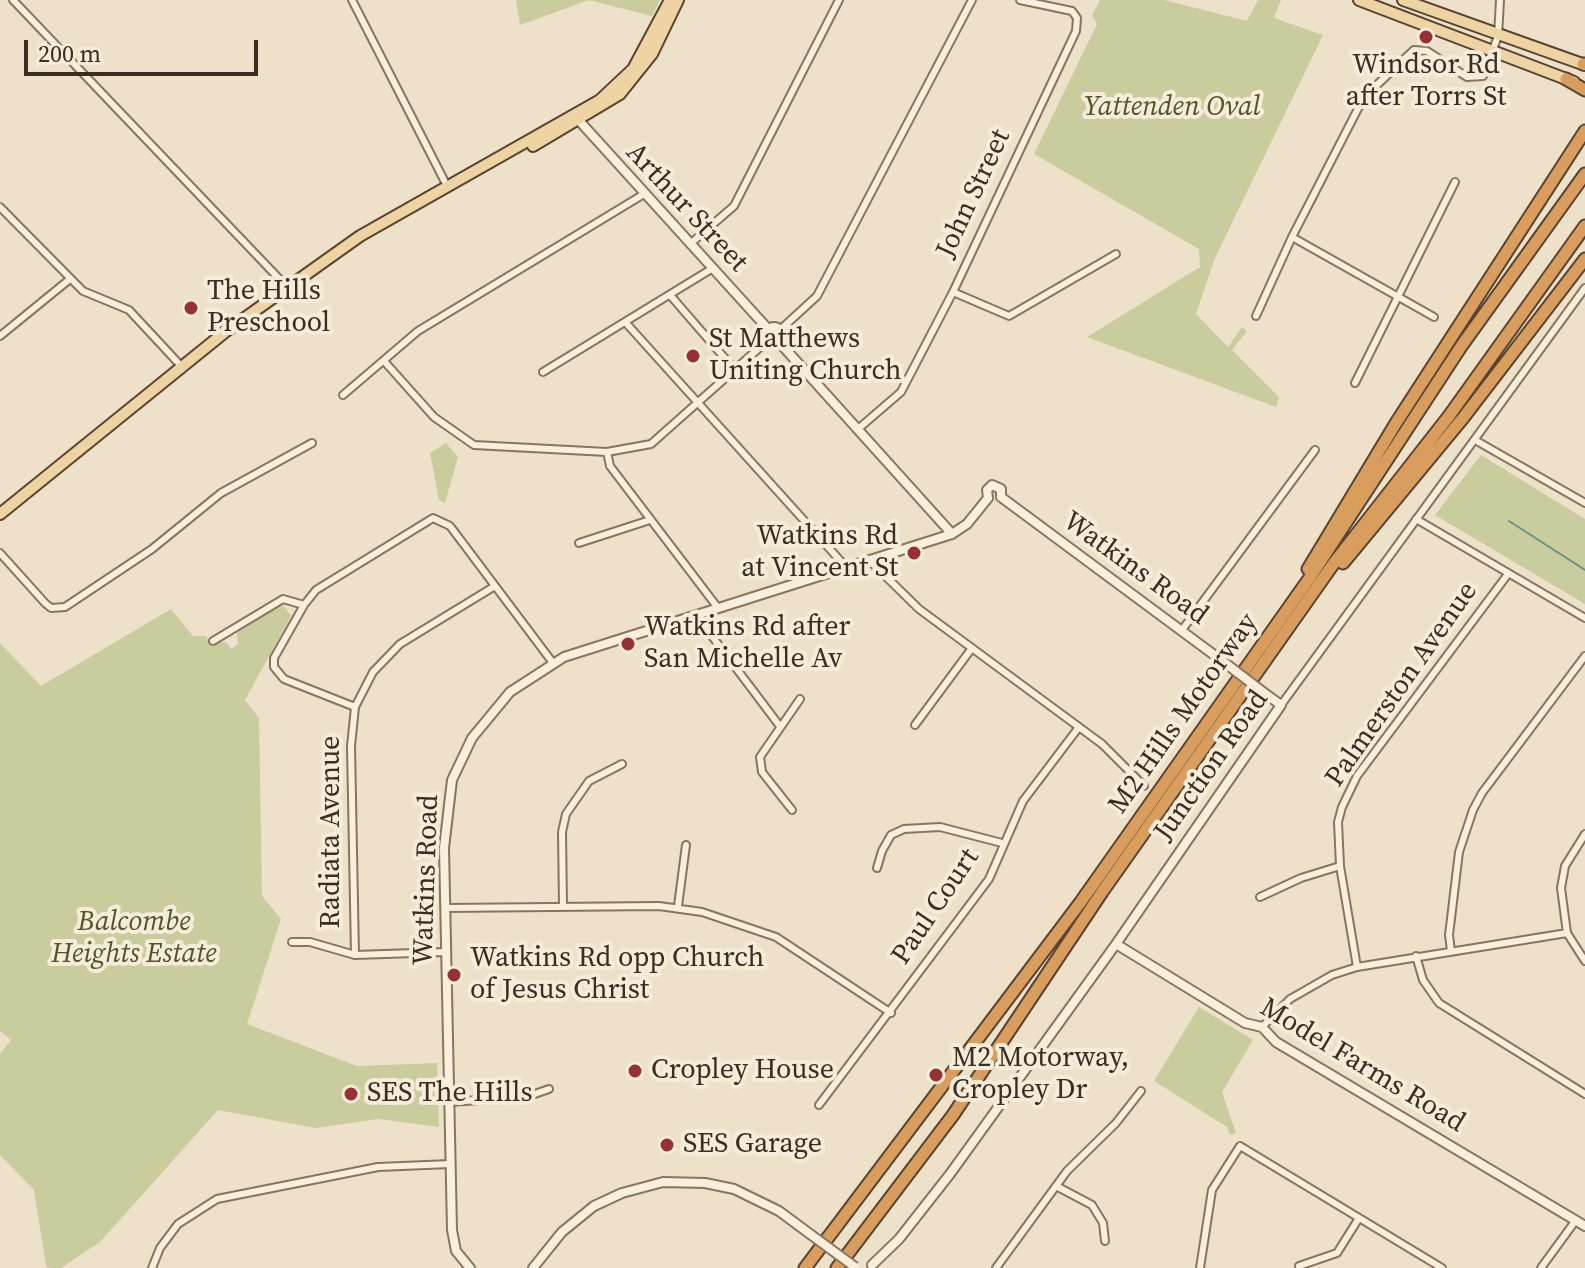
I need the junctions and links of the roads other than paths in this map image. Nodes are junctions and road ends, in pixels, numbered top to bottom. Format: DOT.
graph roads {
  1 [pos="13,0"];
  2 [pos="352,0"];
  3 [pos="670,0"];
  4 [pos="678,0"];
  5 [pos="839,0"];
  6 [pos="972,0"];
  7 [pos="1020,0"];
  8 [pos="1359,0"];
  9 [pos="1403,0"];
  10 [pos="1500,0"];
  11 [pos="1498,36"];
  12 [pos="1493,52"];
  13 [pos="1584,64"];
  14 [pos="1566,79"];
  15 [pos="1585,87"];
  16 [pos="576,118"];
  17 [pos="1585,131"];
  18 [pos="1585,140"];
  19 [pos="1557,173"];
  20 [pos="1585,174"];
  21 [pos="1455,182"];
  22 [pos="447,186"];
  23 [pos="644,194"];
  24 [pos="0,207"];
  25 [pos="1585,226"];
  26 [pos="1292,237"];
  27 [pos="690,244"];
  28 [pos="1116,254"];
  29 [pos="1585,259"];
  30 [pos="713,268"];
  31 [pos="70,279"];
  32 [pos="287,287"];
  33 [pos="1585,288"];
  34 [pos="953,292"];
  35 [pos="670,295"];
  36 [pos="1397,296"];
  37 [pos="1256,316"];
  38 [pos="1434,317"];
  39 [pos="626,323"];
  40 [pos="768,329"];
  41 [pos="780,330"];
  42 [pos="0,336"];
  43 [pos="767,341"];
  44 [pos="779,342"];
  45 [pos="384,361"];
  46 [pos="182,367"];
  47 [pos="735,370"];
  48 [pos="543,372"];
  49 [pos="1355,383"];
  50 [pos="343,395"];
  51 [pos="698,404"];
  52 [pos="858,429"];
  53 [pos="1475,440"];
  54 [pos="312,443"];
  55 [pos="1315,450"];
  56 [pos="607,452"];
  57 [pos="1585,503"];
  58 [pos="0,514"];
  59 [pos="1416,519"];
  60 [pos="650,520"];
  61 [pos="952,534"];
  62 [pos="579,543"];
  63 [pos="0,553"];
  64 [pos="868,559"];
  65 [pos="846,567"];
  66 [pos="1508,574"];
  67 [pos="495,586"];
  68 [pos="304,605"];
  69 [pos="718,608"];
  70 [pos="696,615"];
  71 [pos="1585,618"];
  72 [pos="1182,630"];
  73 [pos="1271,632"];
  74 [pos="213,641"];
  75 [pos="972,648"];
  76 [pos="1585,656"];
  77 [pos="1265,661"];
  78 [pos="553,663"];
  79 [pos="800,699"];
  80 [pos="1281,705"];
  81 [pos="355,707"];
  82 [pos="779,725"];
  83 [pos="915,725"];
  84 [pos="1079,727"];
  85 [pos="622,764"];
  86 [pos="1144,786"];
  87 [pos="792,810"];
  88 [pos="1585,834"];
  89 [pos="1002,843"];
  90 [pos="686,845"];
  91 [pos="1340,866"];
  92 [pos="877,868"];
  93 [pos="1260,897"];
  94 [pos="563,906"];
  95 [pos="678,906"];
  96 [pos="445,908"];
  97 [pos="1567,933"];
  98 [pos="292,942"];
  99 [pos="1116,944"];
  100 [pos="1451,951"];
  101 [pos="445,952"];
  102 [pos="355,955"];
  103 [pos="1416,956"];
  104 [pos="1585,961"];
  105 [pos="1357,967"];
  106 [pos="891,1013"];
  107 [pos="1262,1027"];
  108 [pos="549,1089"];
  109 [pos="1141,1091"];
  110 [pos="1585,1094"];
  111 [pos="449,1102"];
  112 [pos="819,1105"];
  113 [pos="450,1164"];
  114 [pos="1056,1186"];
  115 [pos="1359,1218"];
  116 [pos="1576,1220"];
  117 [pos="1585,1226"];
  118 [pos="1105,1241"];
  119 [pos="874,1266"];
  120 [pos="1299,1266"];
  121 [pos="152,1268"];
  122 [pos="470,1268"];
  123 [pos="533,1268"];
  124 [pos="805,1268"];
  125 [pos="837,1268"];
  126 [pos="855,1268"];
  127 [pos="996,1268"];
  128 [pos="1200,1268"];
  129 [pos="1442,1268"];
  130 [pos="1541,1268"];
  1 -- 32 [label="street"];
  2 -- 22 [label="street"];
  3 -- 16 [label="main road"];
  4 -- 16 [label="main road"];
  5 -- 27 [label="street"];
  6 -- 41 [label="street"];
  7 -- 34 [label="street, John Street"];
  8 -- 12 [label="main road"];
  9 -- 11 [label="main road"];
  10 -- 11 [label="street"];
  11 -- 12 [label="street"];
  11 -- 13 [label="main road"];
  12 -- 14 [label="main road"];
  12 -- 26 [label="street"];
  14 -- 15 [label="highway"];
  16 -- 22 [label="main road"];
  16 -- 23 [label="street, Arthur Street"];
  17 -- 19 [label="highway"];
  18 -- 19 [label="highway"];
  19 -- 73 [label="highway"];
  20 -- 73 [label="highway, M2 Hills Motorway"];
  21 -- 36 [label="street"];
  22 -- 32 [label="main road"];
  23 -- 27 [label="street, Arthur Street"];
  23 -- 45 [label="street"];
  24 -- 31 [label="street"];
  25 -- 77 [label="highway, M2 Hills Motorway"];
  26 -- 36 [label="street"];
  26 -- 37 [label="street"];
  27 -- 30 [label="street, Arthur Street"];
  28 -- 34 [label="street"];
  29 -- 77 [label="highway"];
  30 -- 35 [label="street"];
  30 -- 40 [label="street, Arthur Street"];
  31 -- 42 [label="street"];
  31 -- 46 [label="street"];
  32 -- 46 [label="main road"];
  33 -- 53 [label="street, Junction Road"];
  34 -- 52 [label="street, John Street"];
  35 -- 39 [label="street"];
  35 -- 47 [label="street"];
  36 -- 38 [label="street"];
  36 -- 49 [label="street"];
  39 -- 48 [label="street"];
  39 -- 51 [label="street"];
  40 -- 41 [label="street"];
  40 -- 43 [label="street"];
  41 -- 44 [label="street"];
  43 -- 44 [label="street"];
  43 -- 47 [label="street"];
  44 -- 52 [label="street"];
  45 -- 50 [label="street"];
  45 -- 56 [label="street"];
  46 -- 58 [label="main road"];
  47 -- 51 [label="street"];
  51 -- 56 [label="street"];
  51 -- 65 [label="street"];
  52 -- 61 [label="street"];
  53 -- 57 [label="street"];
  53 -- 59 [label="street, Junction Road"];
  54 -- 63 [label="street"];
  55 -- 72 [label="street"];
  56 -- 60 [label="street"];
  59 -- 66 [label="street"];
  59 -- 80 [label="street, Junction Road"];
  60 -- 62 [label="street"];
  60 -- 69 [label="street"];
  61 -- 64 [label="street, Watkins Road"];
  61 -- 72 [label="street, Watkins Road"];
  64 -- 65 [label="street, Watkins Road"];
  64 -- 75 [label="street"];
  65 -- 69 [label="street, Watkins Road"];
  66 -- 71 [label="street"];
  66 -- 91 [label="street, Palmerston Avenue"];
  67 -- 68 [label="street"];
  67 -- 78 [label="street"];
  67 -- 81 [label="street, Radiata Avenue"];
  68 -- 74 [label="street"];
  68 -- 81 [label="street"];
  69 -- 70 [label="street, Watkins Road"];
  70 -- 78 [label="street, Watkins Road"];
  70 -- 82 [label="street"];
  72 -- 80 [label="street, Watkins Road, bridge"];
  73 -- 124 [label="highway, M2 Hills Motorway"];
  75 -- 83 [label="street"];
  75 -- 84 [label="street"];
  76 -- 100 [label="street"];
  77 -- 125 [label="highway, M2 Hills Motorway"];
  78 -- 96 [label="street, Watkins Road"];
  79 -- 82 [label="street"];
  80 -- 99 [label="street, Junction Road"];
  81 -- 102 [label="street, Radiata Avenue"];
  82 -- 87 [label="street"];
  84 -- 86 [label="street"];
  84 -- 89 [label="street, Paul Court"];
  85 -- 94 [label="street"];
  88 -- 97 [label="street"];
  89 -- 92 [label="street"];
  89 -- 106 [label="street, Paul Court"];
  90 -- 95 [label="street"];
  91 -- 93 [label="street"];
  91 -- 105 [label="street, Palmerston Avenue"];
  94 -- 95 [label="street"];
  94 -- 96 [label="street"];
  95 -- 106 [label="street"];
  96 -- 101 [label="street, Watkins Road"];
  97 -- 100 [label="street"];
  97 -- 104 [label="street"];
  98 -- 102 [label="street"];
  99 -- 107 [label="street, Model Farms Road"];
  99 -- 119 [label="street, Junction Road"];
  100 -- 103 [label="street"];
  101 -- 102 [label="street"];
  101 -- 111 [label="street, Watkins Road"];
  103 -- 105 [label="street"];
  103 -- 110 [label="street"];
  105 -- 107 [label="street"];
  106 -- 112 [label="street, Paul Court"];
  107 -- 116 [label="street, Model Farms Road"];
  108 -- 111 [label="street"];
  109 -- 114 [label="street"];
  111 -- 113 [label="street, Watkins Road"];
  113 -- 121 [label="street"];
  113 -- 122 [label="street, Watkins Road"];
  114 -- 118 [label="street"];
  114 -- 127 [label="street"];
  115 -- 120 [label="street"];
  115 -- 128 [label="street"];
  115 -- 129 [label="street"];
  116 -- 117 [label="street, Model Farms Road"];
  116 -- 130 [label="street"];
  119 -- 126 [label="street"];
  123 -- 126 [label="street, bridge"];
}
